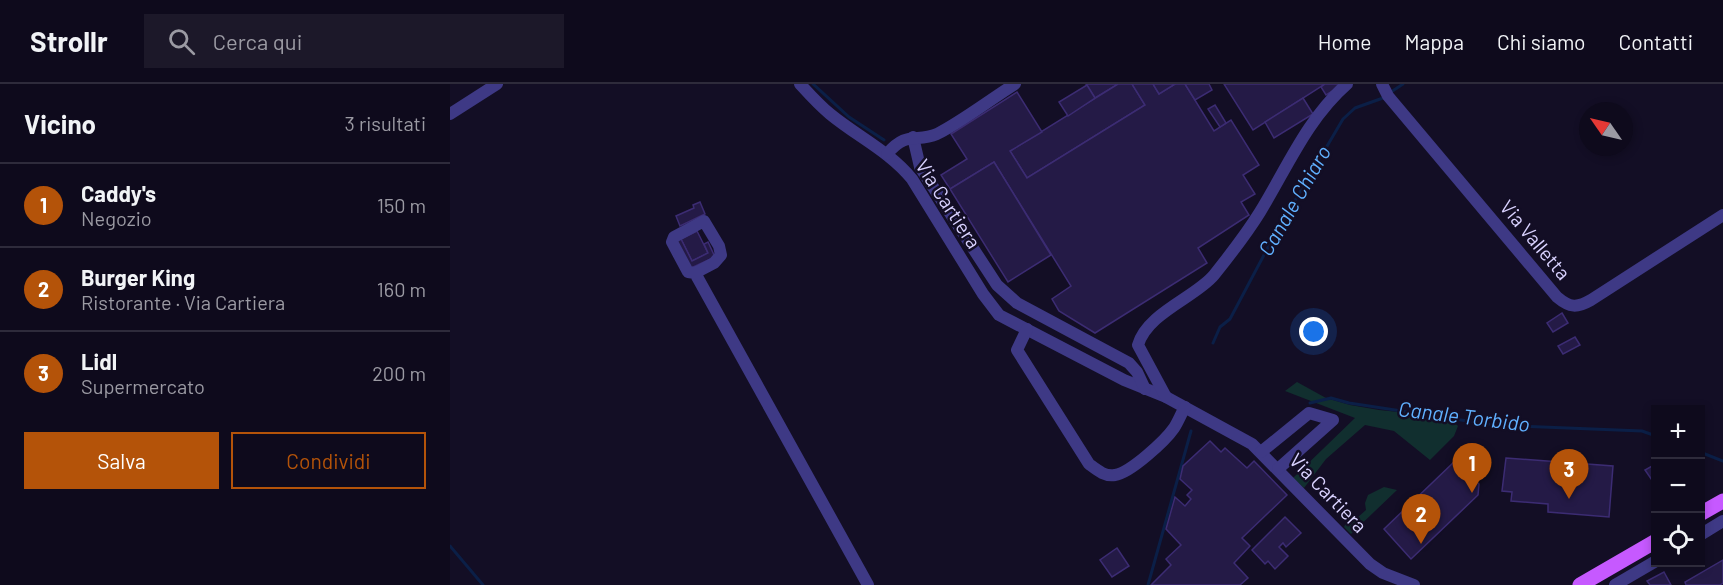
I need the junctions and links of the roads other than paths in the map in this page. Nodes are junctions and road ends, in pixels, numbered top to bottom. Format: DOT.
graph roads {
  1 [pos="497,84"];
  2 [pos="800,84"];
  3 [pos="1015,84"];
  4 [pos="1347,84"];
  5 [pos="1385,90"];
  6 [pos="450,114"];
  7 [pos="913,137"];
  8 [pos="887,154"];
  9 [pos="1723,215"];
  10 [pos="694,273"];
  11 [pos="1027,329"];
  12 [pos="1145,389"];
  13 [pos="1166,397"];
  14 [pos="1185,407"];
  15 [pos="1272,443"];
  16 [pos="1261,452"];
  17 [pos="1288,460"];
  18 [pos="1278,469"];
  19 [pos="1723,501"];
  20 [pos="1703,513"];
  21 [pos="1723,521"];
  22 [pos="1705,532"];
  23 [pos="1651,544"];
  24 [pos="1651,564"];
  25 [pos="868,585"];
  26 [pos="1414,585"];
  27 [pos="1580,585"];
  28 [pos="1615,585"];
  1 -- 6 [label="street"];
  2 -- 8 [label="street, Via Cartiera"];
  3 -- 7 [label="street"];
  4 -- 13 [label="street"];
  5 -- 9 [label="street, Via Valletta"];
  7 -- 8 [label="street"];
  7 -- 12 [label="street"];
  8 -- 11 [label="street, Via Cartiera"];
  10 -- 10 [label="street"];
  10 -- 25 [label="street"];
  11 -- 12 [label="street, Via Cartiera"];
  11 -- 14 [label="street"];
  12 -- 13 [label="street, Via Cartiera"];
  13 -- 14 [label="street, Via Cartiera"];
  14 -- 16 [label="street, Via Cartiera"];
  15 -- 16 [label="street"];
  15 -- 17 [label="street"];
  15 -- 17 [label="street"];
  16 -- 18 [label="street, Via Cartiera"];
  17 -- 18 [label="street"];
  18 -- 26 [label="street, Via Cartiera"];
  19 -- 20 [label="main road"];
  21 -- 22 [label="street"];
  23 -- 27 [label="main road"];
  24 -- 28 [label="street"];
}
